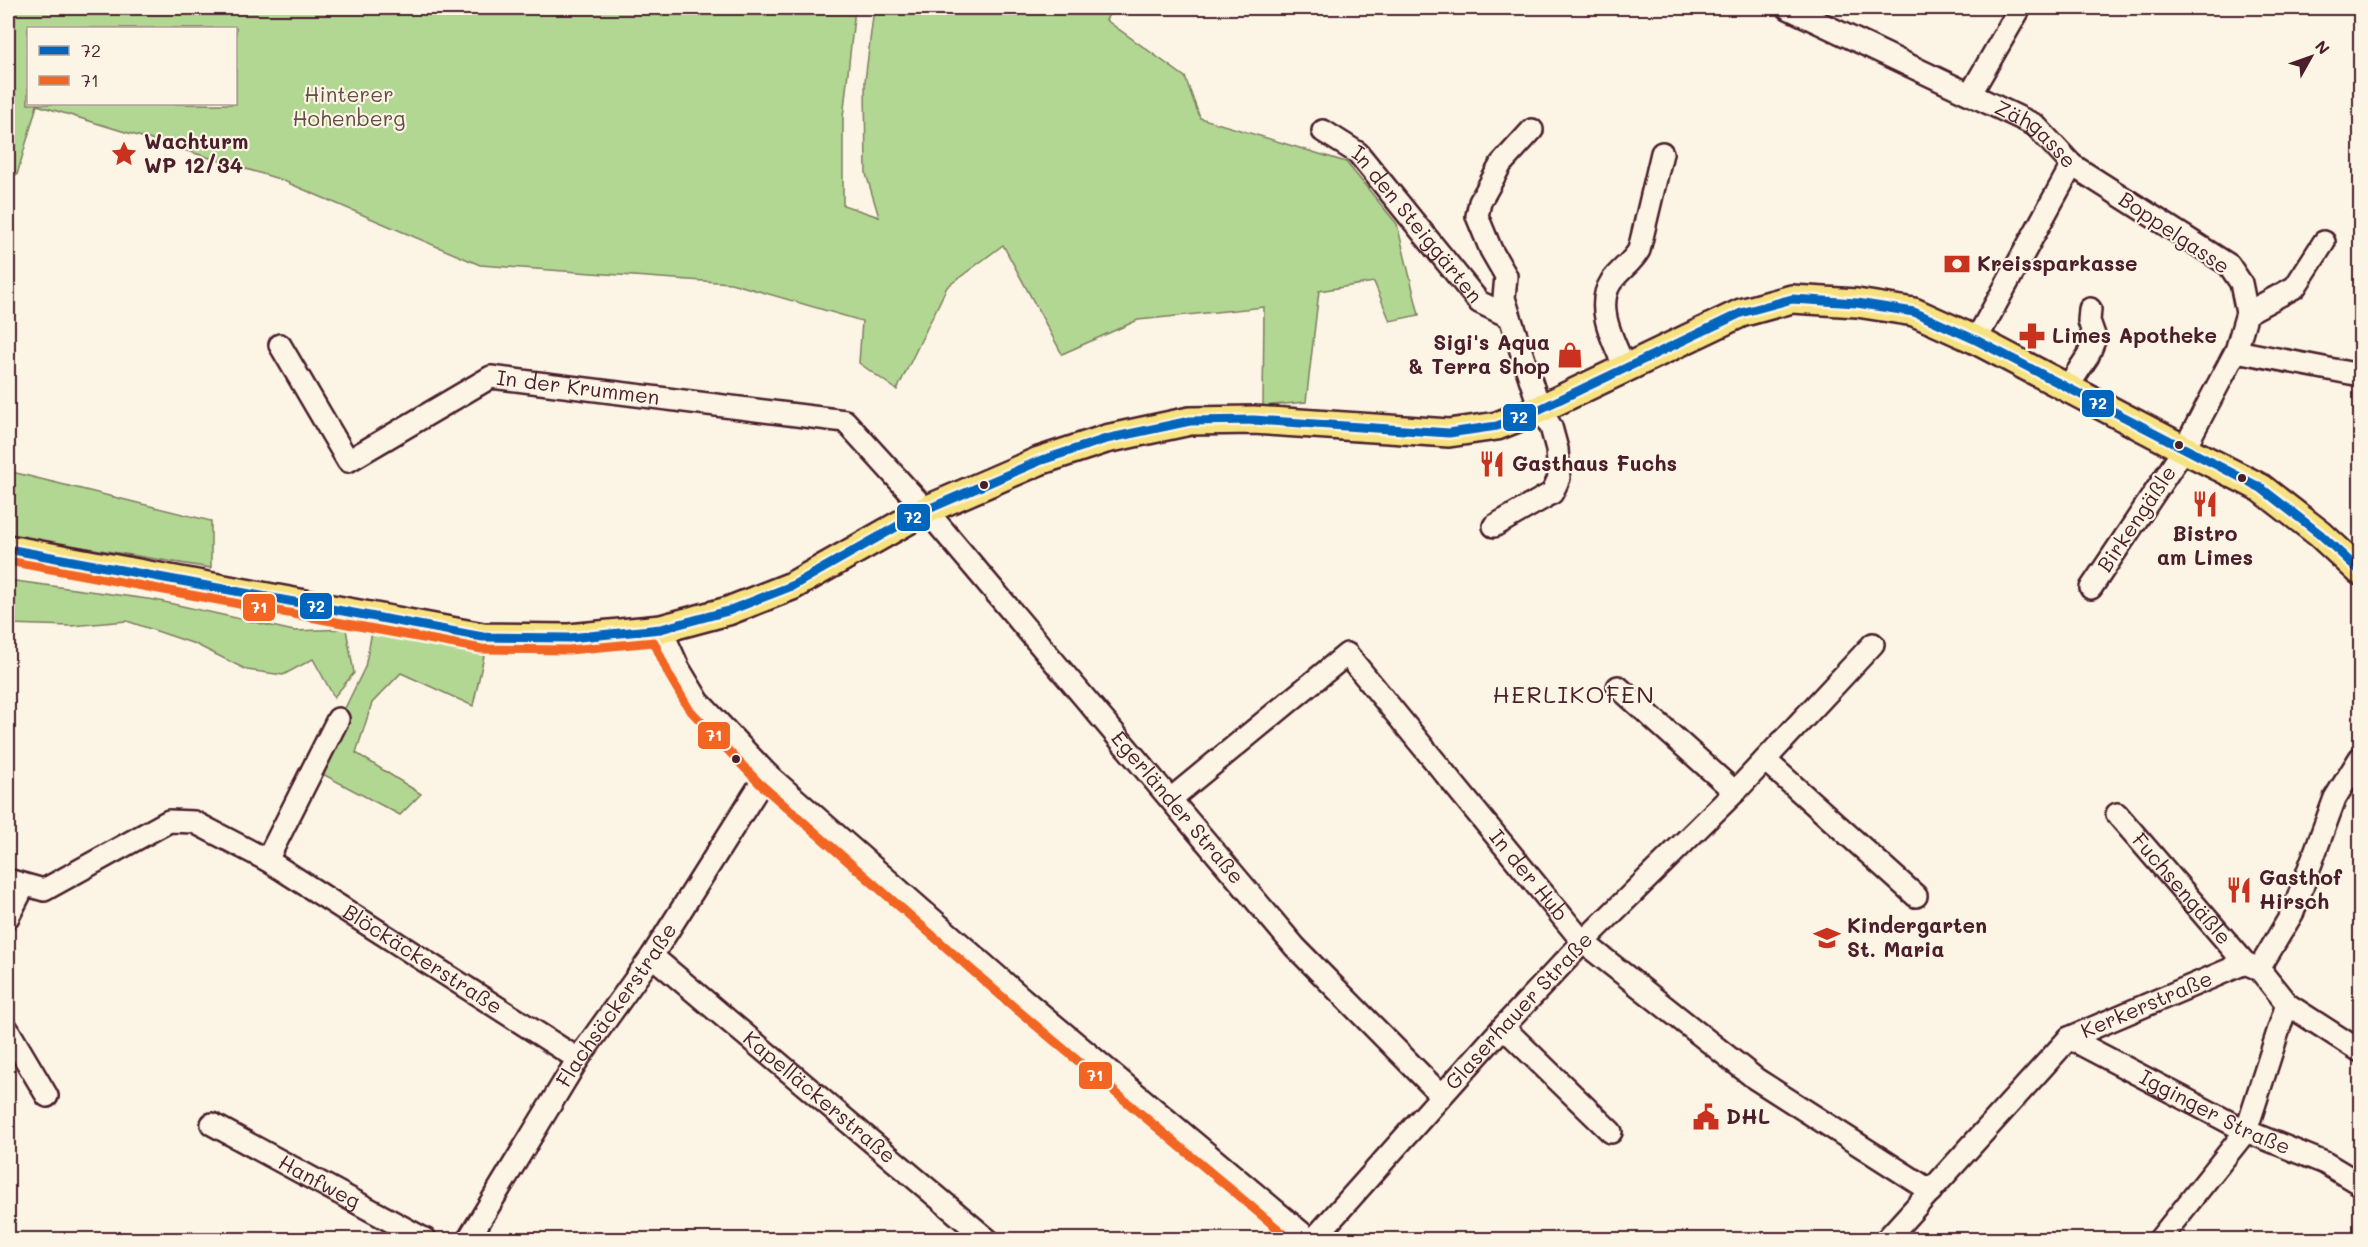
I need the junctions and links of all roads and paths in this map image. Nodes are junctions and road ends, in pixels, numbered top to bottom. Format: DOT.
graph roads {
  1 [pos="1788,8"];
  2 [pos="2020,8"];
  3 [pos="1971,93"];
  4 [pos="1532,130"];
  5 [pos="1323,131"];
  6 [pos="1662,153"];
  7 [pos="2072,165"];
  8 [pos="2324,242"];
  9 [pos="2090,309"];
  10 [pos="2247,314"];
  11 [pos="1510,317"];
  12 [pos="1976,340"];
  13 [pos="280,345"];
  14 [pos="2236,351"];
  15 [pos="1625,368"];
  16 [pos="2361,375"];
  17 [pos="2067,387"];
  18 [pos="1540,409"];
  19 [pos="2184,449"];
  20 [pos="926,510"];
  21 [pos="1494,526"];
  22 [pos="8,549"];
  23 [pos="2361,571"];
  24 [pos="2091,588"];
  25 [pos="661,629"];
  26 [pos="1873,644"];
  27 [pos="1618,687"];
  28 [pos="338,718"];
  29 [pos="2361,759"];
  30 [pos="1765,760"];
  31 [pos="767,774"];
  32 [pos="1735,792"];
  33 [pos="1172,798"];
  34 [pos="2117,814"];
  35 [pos="267,860"];
  36 [pos="16,883"];
  37 [pos="1916,896"];
  38 [pos="8,917"];
  39 [pos="1583,942"];
  40 [pos="652,956"];
  41 [pos="2252,966"];
  42 [pos="2287,1004"];
  43 [pos="1503,1027"];
  44 [pos="8,1030"];
  45 [pos="2069,1038"];
  46 [pos="2361,1051"];
  47 [pos="578,1059"];
  48 [pos="1440,1094"];
  49 [pos="47,1096"];
  50 [pos="212,1124"];
  51 [pos="2246,1131"];
  52 [pos="1611,1132"];
  53 [pos="2361,1184"];
  54 [pos="1931,1191"];
  55 [pos="471,1238"];
  56 [pos="426,1239"];
  57 [pos="988,1239"];
  58 [pos="1312,1239"];
  59 [pos="1886,1239"];
  60 [pos="2159,1239"];
  1 -- 3 [label="street"];
  2 -- 3 [label="street, Zähgasse"];
  3 -- 7 [label="street, Zähgasse"];
  4 -- 11 [label="street, In den Steiggärten"];
  5 -- 11 [label="street, In den Steiggärten"];
  6 -- 15 [label="street"];
  7 -- 10 [label="street, Boppelgasse"];
  7 -- 12 [label="street, Zähgasse"];
  8 -- 10 [label="street"];
  9 -- 17 [label="street"];
  10 -- 14 [label="street, Boppelgasse"];
  11 -- 18 [label="street, In den Steiggärten"];
  12 -- 15 [label="main road"];
  12 -- 17 [label="main road"];
  13 -- 20 [label="street, In der Krummen"];
  14 -- 16 [label="street"];
  14 -- 19 [label="street, Boppelgasse"];
  15 -- 18 [label="main road"];
  17 -- 19 [label="main road"];
  18 -- 20 [label="main road"];
  18 -- 21 [label="street, In den Steiggärten"];
  19 -- 23 [label="main road"];
  19 -- 24 [label="street, Birkengäßle"];
  20 -- 25 [label="main road"];
  20 -- 33 [label="street, Egerländer Straße"];
  22 -- 25 [label="main road"];
  25 -- 31 [label="street"];
  26 -- 30 [label="street, Glaserhauer Straße"];
  27 -- 32 [label="street"];
  28 -- 35 [label="street"];
  29 -- 41 [label="street"];
  30 -- 32 [label="street, Glaserhauer Straße"];
  30 -- 37 [label="street"];
  31 -- 40 [label="street, Flachsäckerstraße"];
  31 -- 58 [label="street"];
  32 -- 39 [label="street, Glaserhauer Straße"];
  33 -- 39 [label="street, In der Hub"];
  33 -- 48 [label="street, Egerländer Straße"];
  34 -- 41 [label="street, Fuchsengäßle"];
  35 -- 36 [label="street, Blöckäckerstraße"];
  35 -- 47 [label="street, Blöckäckerstraße"];
  36 -- 38 [label="street, Blöckäckerstraße"];
  39 -- 43 [label="street, Glaserhauer Straße"];
  39 -- 54 [label="street, In der Hub"];
  40 -- 47 [label="street, Flachsäckerstraße"];
  40 -- 57 [label="street, Kapelläckerstraße"];
  41 -- 42 [label="street, Fuchsengäßle"];
  41 -- 45 [label="street, Kerkerstraße"];
  42 -- 46 [label="street, Fuchsengäßle"];
  42 -- 51 [label="street"];
  43 -- 48 [label="street, Glaserhauer Straße"];
  43 -- 52 [label="street"];
  44 -- 49 [label="street"];
  45 -- 51 [label="street, Igginger Straße"];
  45 -- 54 [label="street, Kerkerstraße"];
  47 -- 55 [label="street, Flachsäckerstraße"];
  48 -- 58 [label="street, Glaserhauer Straße"];
  50 -- 56 [label="street, Hanfweg"];
  51 -- 53 [label="street, Igginger Straße"];
  51 -- 60 [label="street"];
  54 -- 59 [label="street, Kerkerstraße"];
}
